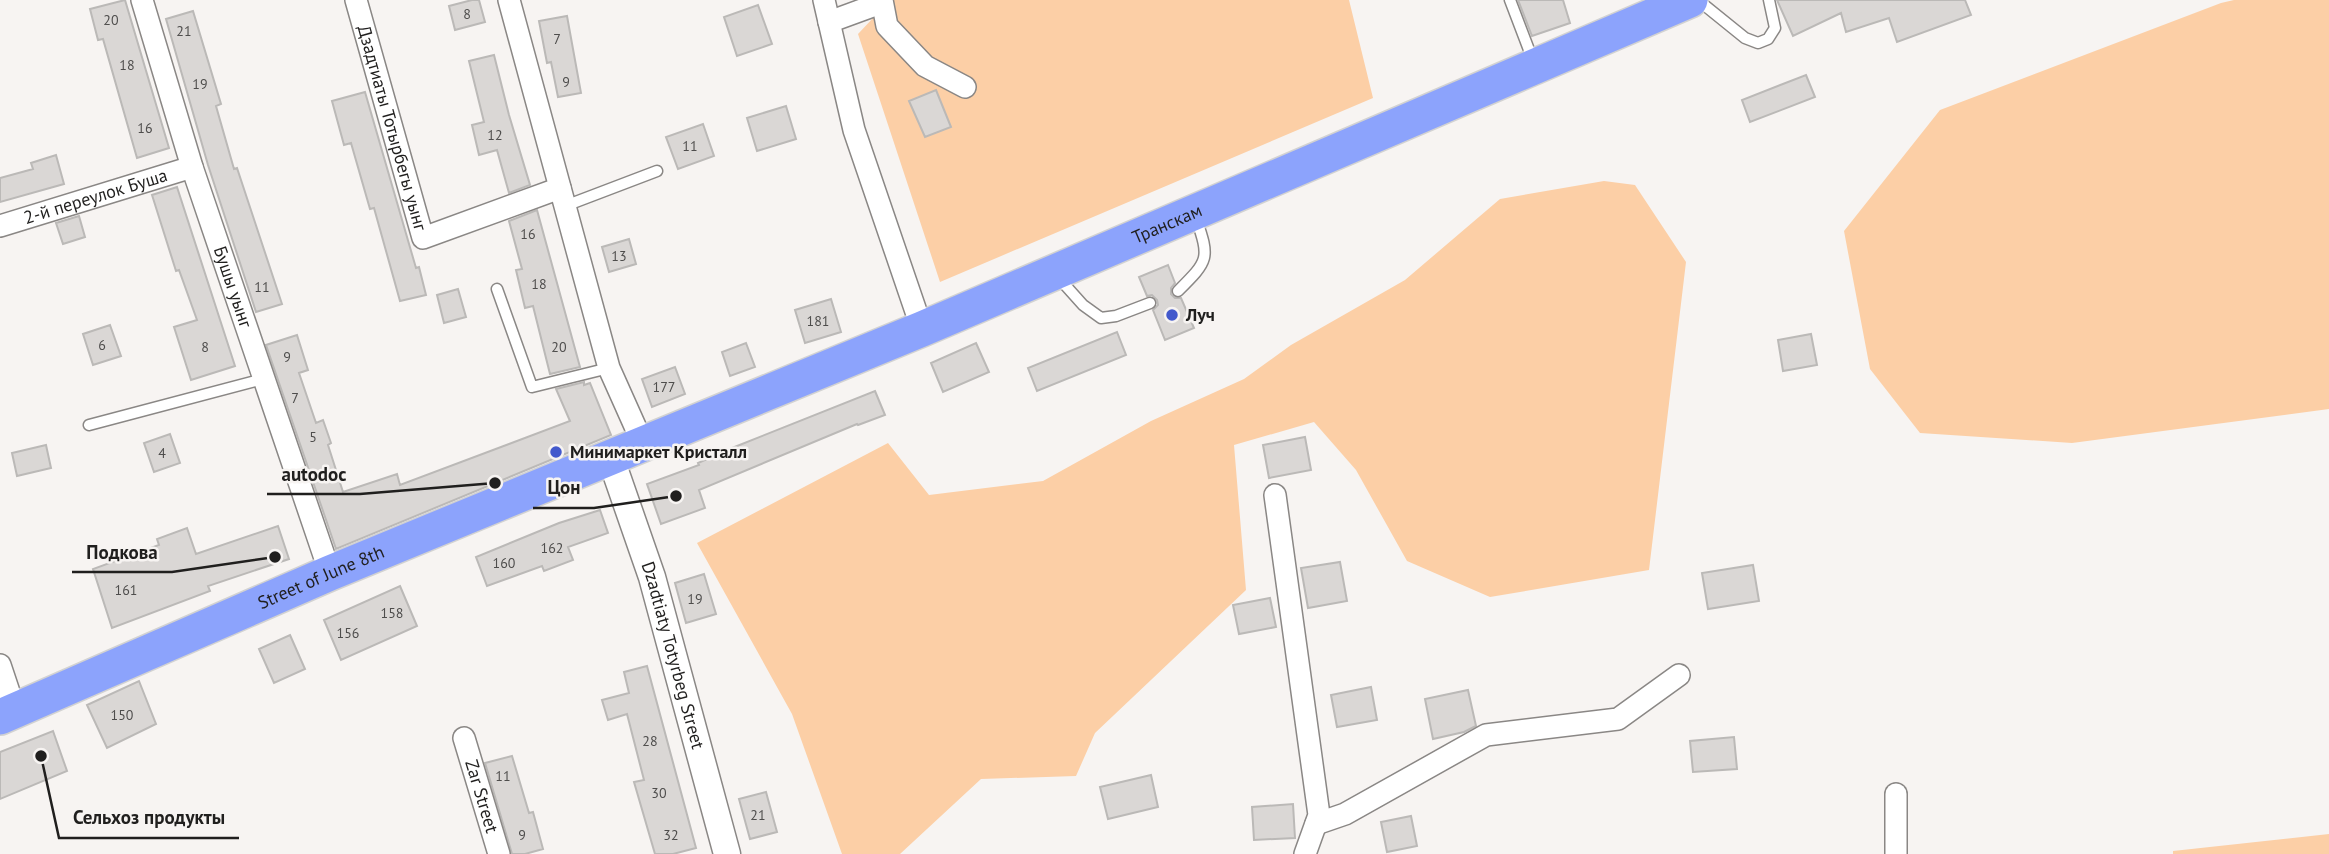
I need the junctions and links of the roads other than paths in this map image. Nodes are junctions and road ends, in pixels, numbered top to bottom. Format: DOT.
graph roads {
  1 [pos="142,0"];
  2 [pos="356,0"];
  3 [pos="509,0"];
  4 [pos="824,0"];
  5 [pos="1510,0"];
  6 [pos="1690,0"];
  7 [pos="1698,0"];
  8 [pos="1769,0"];
  9 [pos="882,2"];
  10 [pos="829,22"];
  11 [pos="1535,66"];
  12 [pos="965,87"];
  13 [pos="192,167"];
  14 [pos="657,172"];
  15 [pos="562,197"];
  16 [pos="1195,212"];
  17 [pos="0,226"];
  18 [pos="1053,273"];
  19 [pos="497,289"];
  20 [pos="1178,291"];
  21 [pos="1150,303"];
  22 [pos="922,329"];
  23 [pos="608,368"];
  24 [pos="263,379"];
  25 [pos="89,425"];
  26 [pos="643,444"];
  27 [pos="611,459"];
  28 [pos="1275,495"];
  29 [pos="330,573"];
  30 [pos="0,665"];
  31 [pos="1679,675"];
  32 [pos="8,714"];
  33 [pos="464,738"];
  34 [pos="1896,794"];
  35 [pos="1316,824"];
  36 [pos="499,854"];
  37 [pos="726,854"];
  38 [pos="1305,854"];
  39 [pos="1896,854"];
  1 -- 13 [label="street, Бушы уынг"];
  2 -- 15 [label="street, Дзадтиаты Тотырбегы уынг"];
  3 -- 15 [label="street"];
  4 -- 10 [label="street"];
  5 -- 11 [label="lane"];
  6 -- 11 [label="highway, Транскам"];
  7 -- 8 [label="lane"];
  9 -- 10 [label="street"];
  9 -- 12 [label="street"];
  10 -- 22 [label="street"];
  11 -- 16 [label="highway, Транскам"];
  13 -- 17 [label="street, 2-й переулок Буша"];
  13 -- 24 [label="street, Бушы уынг"];
  14 -- 15 [label="lane"];
  15 -- 23 [label="street"];
  16 -- 18 [label="highway, Транскам"];
  16 -- 20 [label="lane"];
  18 -- 21 [label="lane"];
  18 -- 22 [label="highway, Транскам"];
  19 -- 23 [label="lane"];
  22 -- 26 [label="highway, Транскам"];
  23 -- 26 [label="street"];
  24 -- 25 [label="lane"];
  24 -- 29 [label="street, Бушы уынг"];
  26 -- 27 [label="highway, Street of June 8th"];
  27 -- 29 [label="highway, Street of June 8th"];
  27 -- 37 [label="street, Dzadtiaty Totyrbeg Street"];
  28 -- 35 [label="street"];
  29 -- 32 [label="highway, Street of June 8th"];
  30 -- 32 [label="street"];
  31 -- 35 [label="street"];
  33 -- 36 [label="street, Zar Street"];
  34 -- 39 [label="street"];
  35 -- 38 [label="street"];
}
